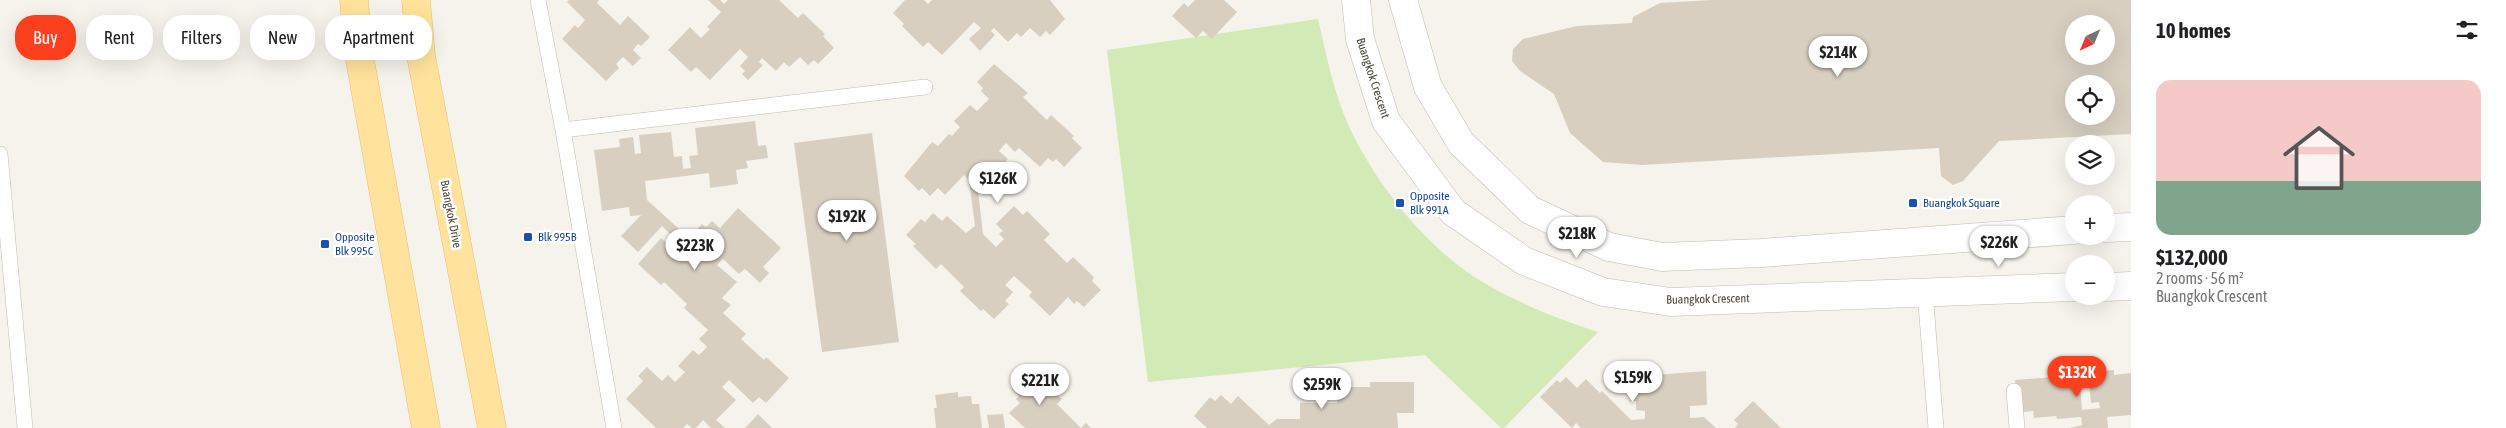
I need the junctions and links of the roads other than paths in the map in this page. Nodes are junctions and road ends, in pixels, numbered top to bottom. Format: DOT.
graph roads {
  1 [pos="354,0"];
  2 [pos="416,0"];
  3 [pos="538,0"];
  4 [pos="1356,0"];
  5 [pos="1403,0"];
  6 [pos="925,88"];
  7 [pos="564,130"];
  8 [pos="0,154"];
  9 [pos="2131,227"];
  10 [pos="2115,228"];
  11 [pos="2065,231"];
  12 [pos="2131,286"];
  13 [pos="2115,287"];
  14 [pos="2065,288"];
  15 [pos="1925,292"];
  16 [pos="2014,391"];
  17 [pos="25,428"];
  18 [pos="426,428"];
  19 [pos="492,428"];
  20 [pos="614,428"];
  21 [pos="1936,428"];
  22 [pos="2017,428"];
  1 -- 18 [label="main road"];
  2 -- 19 [label="main road, Buangkok Drive"];
  3 -- 7 [label="lane"];
  4 -- 15 [label="street, Buangkok Crescent"];
  5 -- 11 [label="street"];
  6 -- 7 [label="lane"];
  7 -- 20 [label="lane"];
  8 -- 17 [label="lane"];
  9 -- 10 [label="street"];
  12 -- 13 [label="street"];
  14 -- 15 [label="street, Buangkok Crescent"];
  15 -- 21 [label="lane"];
  16 -- 22 [label="lane"];
}
